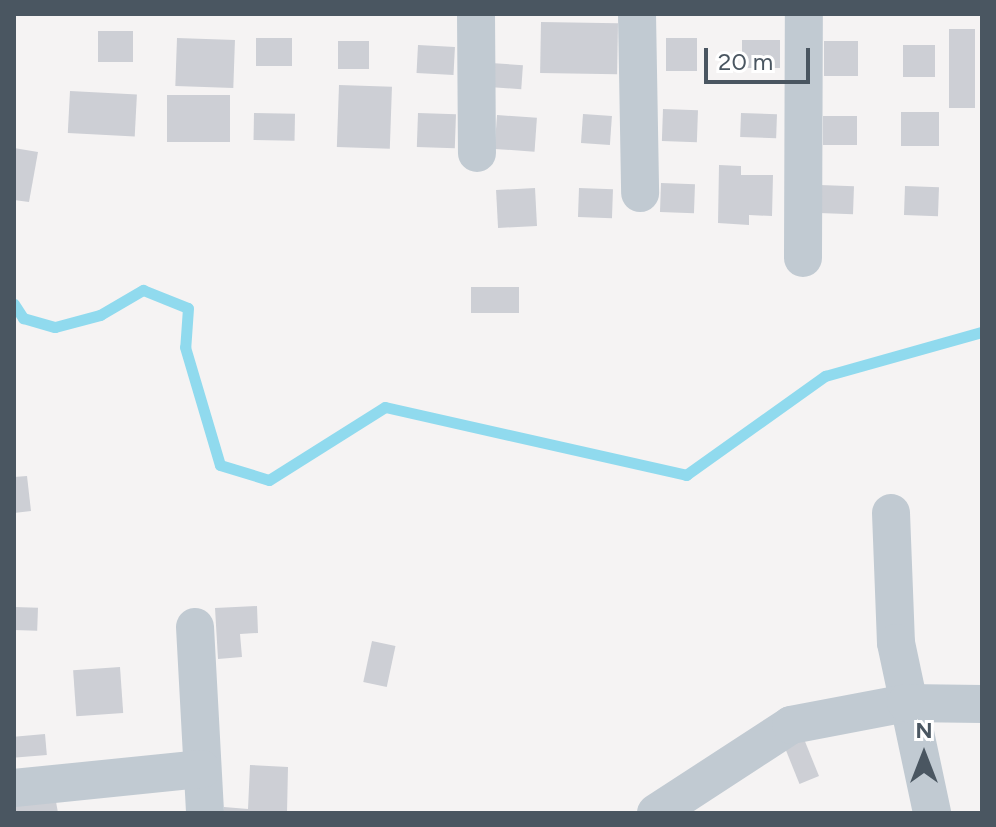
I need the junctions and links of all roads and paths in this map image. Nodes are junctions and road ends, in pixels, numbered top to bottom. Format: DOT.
graph roads {
  1 [pos="476,14"];
  2 [pos="637,14"];
  3 [pos="804,14"];
  4 [pos="477,153"];
  5 [pos="640,193"];
  6 [pos="803,258"];
  7 [pos="891,513"];
  8 [pos="195,627"];
  9 [pos="906,703"];
  10 [pos="982,704"];
  11 [pos="202,769"];
  12 [pos="14,788"];
  13 [pos="205,813"];
  14 [pos="656,813"];
  15 [pos="932,813"];
  1 -- 4 [label="street"];
  2 -- 5 [label="street"];
  3 -- 6 [label="street"];
  7 -- 9 [label="street"];
  8 -- 11 [label="street"];
  9 -- 10 [label="street"];
  9 -- 14 [label="street"];
  9 -- 15 [label="street"];
  11 -- 12 [label="street"];
  11 -- 13 [label="street"];
}
